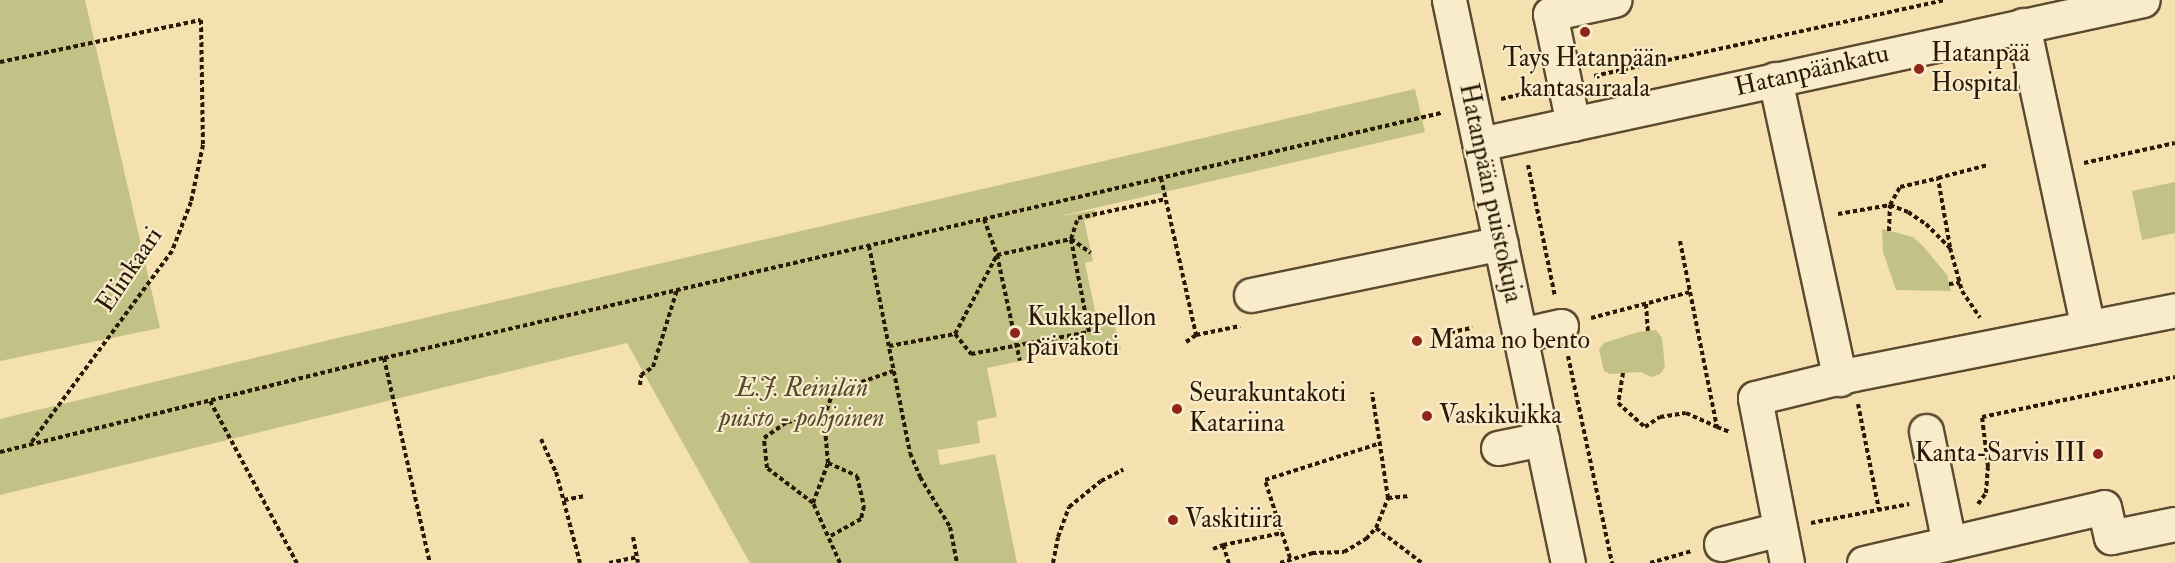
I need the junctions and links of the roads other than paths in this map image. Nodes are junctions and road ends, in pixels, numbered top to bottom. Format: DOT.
graph roads {
  1 [pos="1449,0"];
  2 [pos="1614,0"];
  3 [pos="2144,0"];
  4 [pos="1544,7"];
  5 [pos="2023,25"];
  6 [pos="1775,79"];
  7 [pos="1574,124"];
  8 [pos="1480,144"];
  9 [pos="1501,243"];
  10 [pos="1251,296"];
  11 [pos="2175,310"];
  12 [pos="1561,326"];
  13 [pos="2088,327"];
  14 [pos="1520,335"];
  15 [pos="1840,379"];
  16 [pos="1926,431"];
  17 [pos="1542,439"];
  18 [pos="1498,448"];
  19 [pos="2175,524"];
  20 [pos="1780,529"];
  21 [pos="1950,543"];
  22 [pos="1721,544"];
  23 [pos="1568,563"];
  24 [pos="1788,563"];
  25 [pos="1864,563"];
  1 -- 8 [label="street, Hatanpään puistokuja"];
  2 -- 4 [label="street"];
  3 -- 5 [label="street, Hatanpäänkatu"];
  4 -- 7 [label="street"];
  5 -- 6 [label="street, Hatanpäänkatu"];
  5 -- 13 [label="street"];
  6 -- 7 [label="street, Hatanpäänkatu"];
  6 -- 15 [label="street"];
  7 -- 8 [label="street, Hatanpäänkatu"];
  8 -- 9 [label="street, Hatanpään puistokuja"];
  9 -- 10 [label="street"];
  9 -- 14 [label="street, Hatanpään puistokuja"];
  11 -- 13 [label="street"];
  12 -- 14 [label="street"];
  13 -- 15 [label="street"];
  14 -- 17 [label="street, Hatanpään puistokuja"];
  15 -- 20 [label="street"];
  16 -- 21 [label="street"];
  17 -- 18 [label="street"];
  17 -- 23 [label="street, Hatanpään puistokuja"];
  19 -- 21 [label="street"];
  20 -- 22 [label="street"];
  20 -- 24 [label="street"];
  21 -- 25 [label="street"];
}
